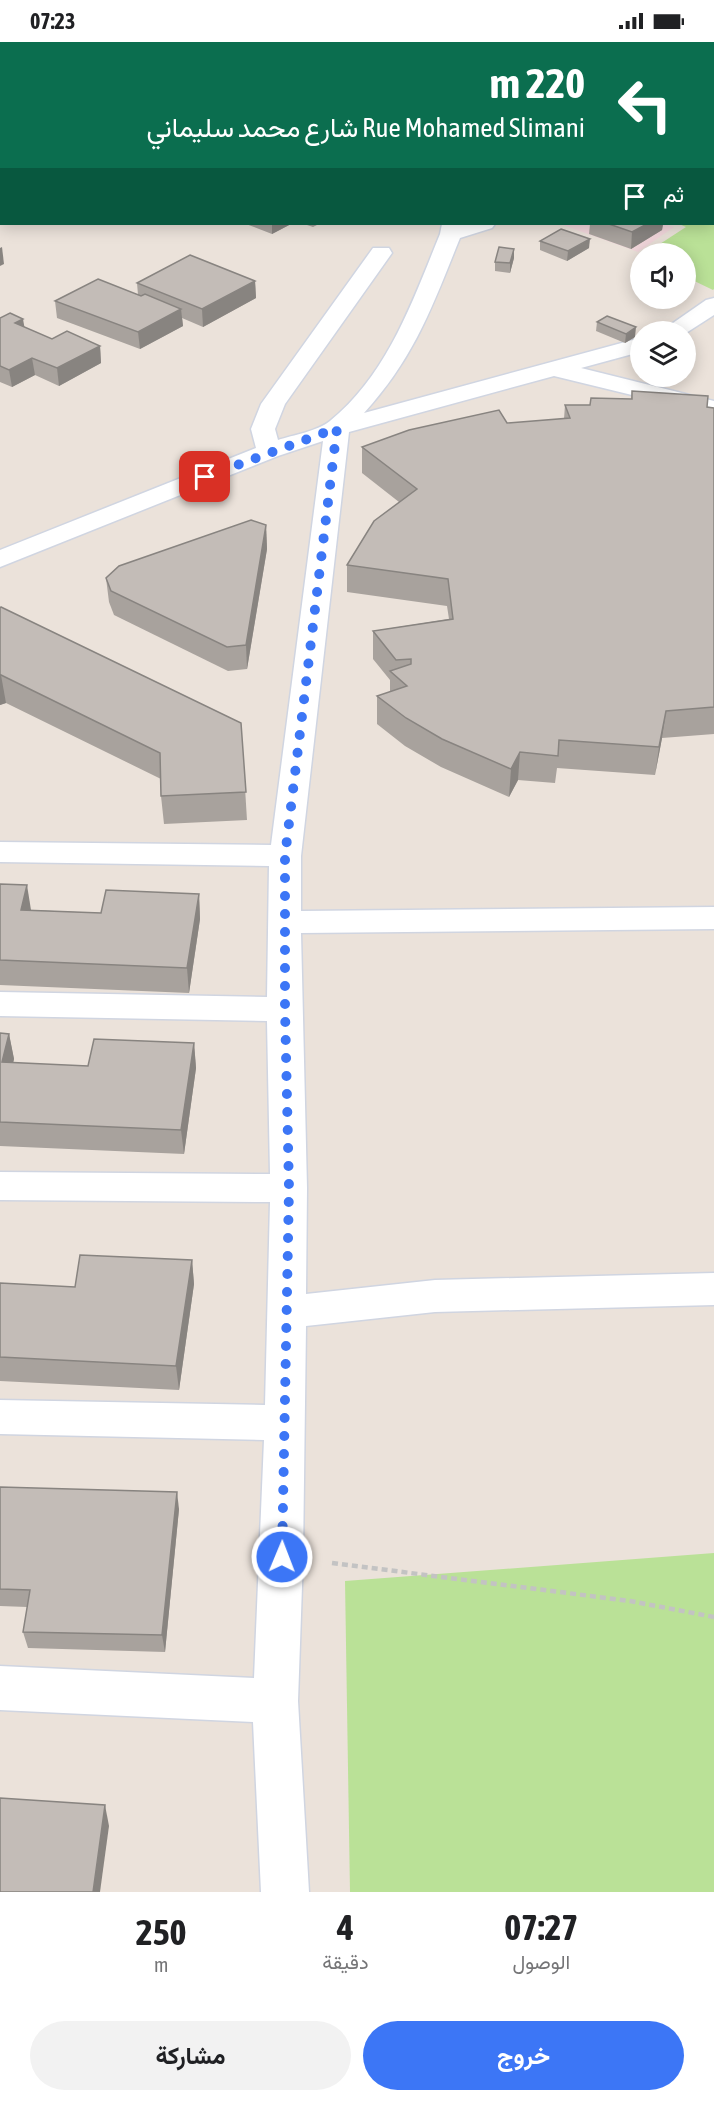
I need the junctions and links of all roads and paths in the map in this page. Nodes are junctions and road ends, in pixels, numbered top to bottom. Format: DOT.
graph roads {
  1 [pos="478,225"];
  2 [pos="452,229"];
  3 [pos="381,253"];
  4 [pos="714,305"];
  5 [pos="689,321"];
  6 [pos="630,348"];
  7 [pos="550,368"];
  8 [pos="714,408"];
  9 [pos="337,428"];
  10 [pos="269,452"];
  11 [pos="0,559"];
  12 [pos="0,852"];
  13 [pos="285,856"];
  14 [pos="714,918"];
  15 [pos="284,922"];
  16 [pos="0,1004"];
  17 [pos="285,1009"];
  18 [pos="0,1186"];
  19 [pos="289,1188"];
  20 [pos="714,1289"];
  21 [pos="286,1312"];
  22 [pos="0,1417"];
  23 [pos="283,1423"];
  24 [pos="282,1557"];
  25 [pos="714,1617"];
  26 [pos="0,1688"];
  27 [pos="275,1701"];
  28 [pos="285,1892"];
  1 -- 2 [label="street"];
  2 -- 9 [label="street"];
  3 -- 10 [label="street"];
  4 -- 5 [label="street"];
  6 -- 7 [label="street"];
  7 -- 8 [label="street"];
  7 -- 9 [label="street"];
  9 -- 10 [label="street"];
  9 -- 13 [label="street"];
  10 -- 11 [label="street"];
  12 -- 13 [label="street"];
  13 -- 15 [label="street"];
  14 -- 15 [label="street"];
  15 -- 17 [label="street"];
  16 -- 17 [label="street"];
  17 -- 19 [label="street"];
  18 -- 19 [label="street"];
  19 -- 21 [label="street"];
  20 -- 21 [label="street"];
  21 -- 23 [label="street"];
  22 -- 23 [label="street"];
  23 -- 24 [label="street"];
  24 -- 25 [label="path"];
  24 -- 27 [label="street"];
  26 -- 27 [label="street"];
  27 -- 28 [label="street"];
}
